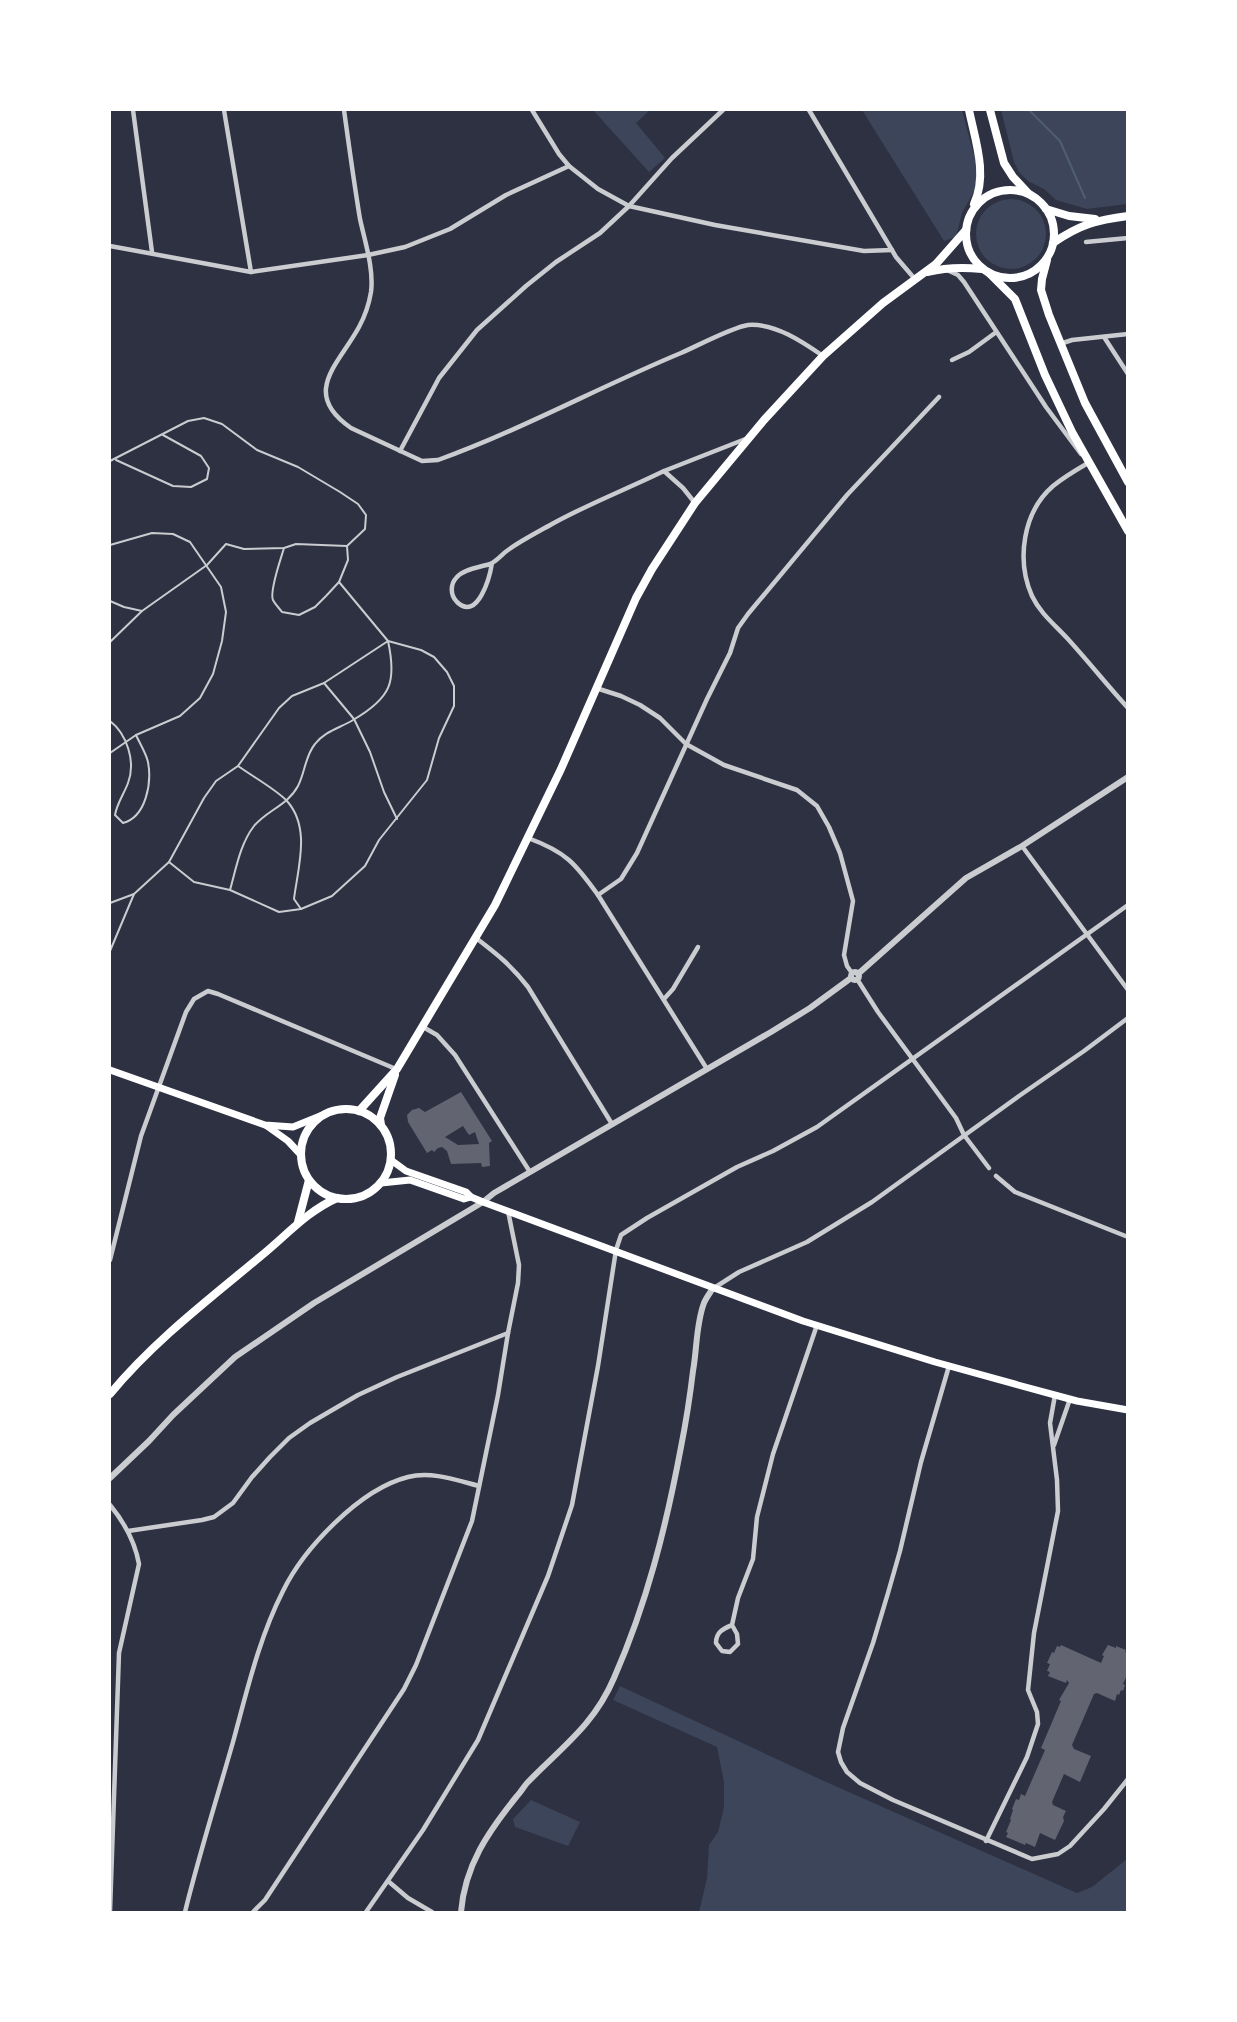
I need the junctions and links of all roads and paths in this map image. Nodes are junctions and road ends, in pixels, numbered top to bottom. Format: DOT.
graph roads {
  1 [pos="133,110"];
  2 [pos="224,110"];
  3 [pos="344,110"];
  4 [pos="532,110"];
  5 [pos="723,110"];
  6 [pos="809,110"];
  7 [pos="969,110"];
  8 [pos="990,110"];
  9 [pos="569,166"];
  10 [pos="1031,196"];
  11 [pos="629,206"];
  12 [pos="1046,209"];
  13 [pos="970,214"];
  14 [pos="1128,216"];
  15 [pos="1100,220"];
  16 [pos="966,230"];
  17 [pos="1128,237"];
  18 [pos="1086,242"];
  19 [pos="1053,243"];
  20 [pos="110,246"];
  21 [pos="892,250"];
  22 [pos="152,252"];
  23 [pos="368,255"];
  24 [pos="1048,257"];
  25 [pos="941,268"];
  26 [pos="985,271"];
  27 [pos="251,272"];
  28 [pos="917,276"];
  29 [pos="995,333"];
  30 [pos="1128,334"];
  31 [pos="1104,337"];
  32 [pos="1060,344"];
  33 [pos="823,356"];
  34 [pos="952,360"];
  35 [pos="1128,375"];
  36 [pos="939,397"];
  37 [pos="163,435"];
  38 [pos="748,438"];
  39 [pos="400,451"];
  40 [pos="115,460"];
  41 [pos="110,461"];
  42 [pos="1088,463"];
  43 [pos="664,471"];
  44 [pos="1128,482"];
  45 [pos="696,503"];
  46 [pos="1128,531"];
  47 [pos="110,546"];
  48 [pos="347,546"];
  49 [pos="284,548"];
  50 [pos="492,563"];
  51 [pos="207,565"];
  52 [pos="339,582"];
  53 [pos="110,601"];
  54 [pos="142,611"];
  55 [pos="388,641"];
  56 [pos="110,642"];
  57 [pos="324,683"];
  58 [pos="596,688"];
  59 [pos="1128,708"];
  60 [pos="354,719"];
  61 [pos="110,721"];
  62 [pos="136,735"];
  63 [pos="125,742"];
  64 [pos="686,744"];
  65 [pos="110,753"];
  66 [pos="238,766"];
  67 [pos="1128,777"];
  68 [pos="287,801"];
  69 [pos="397,819"];
  70 [pos="528,838"];
  71 [pos="1022,846"];
  72 [pos="169,862"];
  73 [pos="230,890"];
  74 [pos="134,894"];
  75 [pos="598,895"];
  76 [pos="110,903"];
  77 [pos="1128,905"];
  78 [pos="301,909"];
  79 [pos="1086,934"];
  80 [pos="476,938"];
  81 [pos="698,947"];
  82 [pos="110,951"];
  83 [pos="855,976"];
  84 [pos="1128,990"];
  85 [pos="664,999"];
  86 [pos="1128,1018"];
  87 [pos="423,1027"];
  88 [pos="913,1059"];
  89 [pos="397,1069"];
  90 [pos="707,1069"];
  91 [pos="110,1070"];
  92 [pos="159,1088"];
  93 [pos="359,1111"];
  94 [pos="325,1114"];
  95 [pos="612,1124"];
  96 [pos="265,1125"];
  97 [pos="381,1125"];
  98 [pos="964,1135"];
  99 [pos="301,1155"];
  100 [pos="391,1160"];
  101 [pos="989,1168"];
  102 [pos="530,1172"];
  103 [pos="996,1176"];
  104 [pos="309,1180"];
  105 [pos="381,1183"];
  106 [pos="471,1197"];
  107 [pos="337,1198"];
  108 [pos="483,1202"];
  109 [pos="508,1211"];
  110 [pos="298,1222"];
  111 [pos="1128,1237"];
  112 [pos="616,1250"];
  113 [pos="110,1260"];
  114 [pos="713,1288"];
  115 [pos="817,1325"];
  116 [pos="508,1332"];
  117 [pos="949,1365"];
  118 [pos="110,1394"];
  119 [pos="1055,1395"];
  120 [pos="1070,1399"];
  121 [pos="1128,1410"];
  122 [pos="1053,1447"];
  123 [pos="110,1478"];
  124 [pos="479,1486"];
  125 [pos="110,1505"];
  126 [pos="128,1531"];
  127 [pos="732,1625"];
  128 [pos="1128,1779"];
  129 [pos="986,1841"];
  130 [pos="388,1881"];
  131 [pos="110,1912"];
  132 [pos="185,1912"];
  133 [pos="253,1912"];
  134 [pos="366,1912"];
  135 [pos="432,1912"];
  136 [pos="461,1912"];
  1 -- 22 [label="street"];
  2 -- 27 [label="street"];
  3 -- 23 [label="street"];
  4 -- 9 [label="street"];
  5 -- 11 [label="street"];
  6 -- 21 [label="street"];
  7 -- 13 [label="main road"];
  8 -- 10 [label="main road"];
  9 -- 11 [label="street"];
  9 -- 23 [label="street"];
  10 -- 12 [label="main road"];
  10 -- 13 [label="main road"];
  11 -- 21 [label="street"];
  11 -- 39 [label="street"];
  12 -- 15 [label="main road"];
  12 -- 19 [label="main road"];
  13 -- 16 [label="main road"];
  14 -- 15 [label="main road"];
  15 -- 19 [label="main road"];
  16 -- 26 [label="main road"];
  16 -- 28 [label="main road"];
  17 -- 18 [label="street"];
  19 -- 24 [label="main road"];
  20 -- 22 [label="street"];
  21 -- 28 [label="street"];
  22 -- 27 [label="street"];
  23 -- 27 [label="street"];
  23 -- 39 [label="street"];
  24 -- 26 [label="main road"];
  24 -- 32 [label="main road"];
  25 -- 26 [label="main road"];
  25 -- 28 [label="main road"];
  25 -- 29 [label="street"];
  26 -- 42 [label="main road"];
  28 -- 33 [label="main road"];
  29 -- 34 [label="street"];
  29 -- 42 [label="street"];
  30 -- 31 [label="street"];
  31 -- 32 [label="street"];
  31 -- 35 [label="street"];
  32 -- 44 [label="main road"];
  33 -- 38 [label="main road"];
  33 -- 39 [label="street"];
  36 -- 64 [label="street"];
  37 -- 40 [label="lane"];
  37 -- 40 [label="lane"];
  37 -- 48 [label="lane"];
  38 -- 43 [label="street"];
  38 -- 45 [label="main road"];
  40 -- 41 [label="lane"];
  42 -- 46 [label="main road"];
  42 -- 59 [label="street"];
  43 -- 45 [label="street"];
  43 -- 50 [label="street"];
  45 -- 58 [label="main road"];
  47 -- 51 [label="lane"];
  48 -- 49 [label="lane"];
  48 -- 52 [label="lane"];
  49 -- 51 [label="lane"];
  49 -- 52 [label="lane"];
  50 -- 50 [label="street"];
  51 -- 54 [label="lane"];
  51 -- 62 [label="lane"];
  52 -- 55 [label="lane"];
  53 -- 54 [label="lane"];
  54 -- 56 [label="lane"];
  55 -- 57 [label="lane"];
  55 -- 60 [label="lane"];
  55 -- 69 [label="lane"];
  57 -- 60 [label="lane"];
  57 -- 66 [label="lane"];
  58 -- 64 [label="street"];
  58 -- 70 [label="main road"];
  60 -- 68 [label="lane"];
  60 -- 69 [label="lane"];
  61 -- 63 [label="lane"];
  62 -- 63 [label="lane"];
  62 -- 63 [label="lane"];
  63 -- 65 [label="lane"];
  64 -- 75 [label="street"];
  64 -- 83 [label="street"];
  66 -- 68 [label="lane"];
  66 -- 72 [label="lane"];
  67 -- 71 [label="street"];
  68 -- 73 [label="lane"];
  68 -- 78 [label="lane"];
  69 -- 78 [label="lane"];
  70 -- 75 [label="street"];
  70 -- 80 [label="main road"];
  71 -- 79 [label="street"];
  71 -- 83 [label="street"];
  72 -- 73 [label="lane"];
  72 -- 74 [label="lane"];
  73 -- 78 [label="lane"];
  74 -- 76 [label="lane"];
  74 -- 82 [label="lane"];
  75 -- 85 [label="street"];
  77 -- 79 [label="street"];
  79 -- 84 [label="street"];
  79 -- 88 [label="street"];
  80 -- 87 [label="main road"];
  80 -- 95 [label="street"];
  81 -- 85 [label="street"];
  83 -- 88 [label="street"];
  83 -- 90 [label="street"];
  85 -- 90 [label="street"];
  86 -- 98 [label="street"];
  87 -- 89 [label="main road"];
  87 -- 102 [label="street"];
  88 -- 98 [label="street"];
  88 -- 112 [label="street"];
  89 -- 92 [label="street"];
  89 -- 93 [label="main road"];
  89 -- 97 [label="main road"];
  90 -- 95 [label="street"];
  91 -- 92 [label="main road"];
  92 -- 96 [label="main road"];
  92 -- 113 [label="street"];
  93 -- 94 [label="main road"];
  93 -- 97 [label="main road"];
  94 -- 96 [label="main road"];
  94 -- 99 [label="main road"];
  95 -- 102 [label="street"];
  96 -- 99 [label="main road"];
  97 -- 100 [label="main road"];
  98 -- 101 [label="street"];
  98 -- 114 [label="street"];
  99 -- 104 [label="main road"];
  100 -- 105 [label="main road"];
  100 -- 106 [label="main road"];
  102 -- 108 [label="street"];
  103 -- 111 [label="street"];
  104 -- 107 [label="main road"];
  104 -- 110 [label="main road"];
  105 -- 106 [label="main road"];
  105 -- 107 [label="main road"];
  106 -- 108 [label="main road"];
  107 -- 110 [label="main road"];
  108 -- 109 [label="main road"];
  108 -- 123 [label="street"];
  109 -- 112 [label="main road"];
  109 -- 116 [label="street"];
  110 -- 118 [label="main road"];
  112 -- 114 [label="main road"];
  112 -- 130 [label="street"];
  114 -- 115 [label="main road"];
  114 -- 136 [label="street"];
  115 -- 117 [label="main road"];
  115 -- 127 [label="street"];
  116 -- 124 [label="street"];
  116 -- 126 [label="street"];
  117 -- 119 [label="main road"];
  117 -- 129 [label="street"];
  119 -- 120 [label="main road"];
  119 -- 122 [label="street"];
  120 -- 121 [label="main road"];
  120 -- 122 [label="street"];
  122 -- 129 [label="street"];
  124 -- 132 [label="street"];
  124 -- 133 [label="street"];
  125 -- 126 [label="street"];
  126 -- 131 [label="street"];
  127 -- 127 [label="street"];
  128 -- 129 [label="street"];
  130 -- 134 [label="street"];
  130 -- 135 [label="street"];
}
